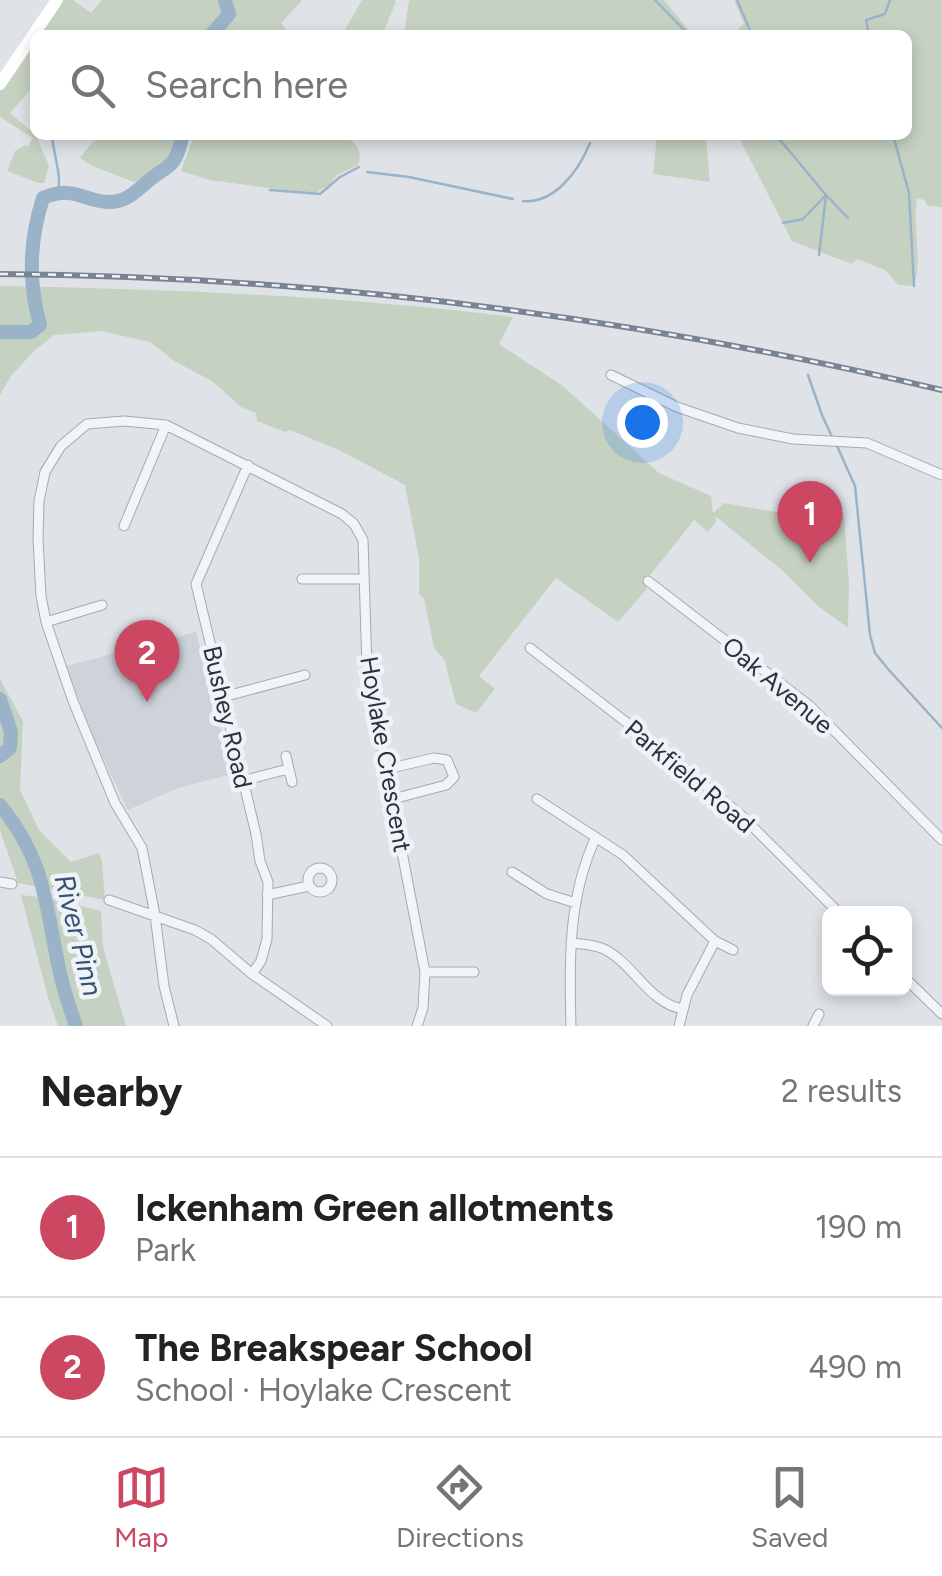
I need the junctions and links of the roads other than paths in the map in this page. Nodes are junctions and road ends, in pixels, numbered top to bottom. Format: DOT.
graph roads {
  1 [pos="57,0"];
  2 [pos="37,30"];
  3 [pos="30,40"];
  4 [pos="0,84"];
  5 [pos="611,376"];
  6 [pos="166,425"];
  7 [pos="248,465"];
  8 [pos="942,475"];
  9 [pos="124,526"];
  10 [pos="302,579"];
  11 [pos="364,579"];
  12 [pos="648,582"];
  13 [pos="102,605"];
  14 [pos="46,622"];
  15 [pos="530,648"];
  16 [pos="305,675"];
  17 [pos="223,697"];
  18 [pos="286,756"];
  19 [pos="387,768"];
  20 [pos="288,769"];
  21 [pos="242,781"];
  22 [pos="292,782"];
  23 [pos="393,799"];
  24 [pos="537,799"];
  25 [pos="596,838"];
  26 [pos="942,840"];
  27 [pos="512,872"];
  28 [pos="0,882"];
  29 [pos="12,884"];
  30 [pos="310,886"];
  31 [pos="268,895"];
  32 [pos="110,900"];
  33 [pos="576,903"];
  34 [pos="832,906"];
  35 [pos="155,915"];
  36 [pos="715,941"];
  37 [pos="571,943"];
  38 [pos="733,950"];
  39 [pos="425,972"];
  40 [pos="474,972"];
  41 [pos="252,974"];
  42 [pos="912,985"];
  43 [pos="682,1009"];
  44 [pos="818,1014"];
  45 [pos="942,1014"];
  46 [pos="174,1026"];
  47 [pos="327,1026"];
  48 [pos="417,1026"];
  49 [pos="571,1026"];
  50 [pos="678,1026"];
  51 [pos="814,1026"];
  1 -- 2 [label="street"];
  3 -- 4 [label="street"];
  5 -- 8 [label="street"];
  6 -- 7 [label="street, Hoylake Crescent"];
  6 -- 9 [label="street"];
  6 -- 14 [label="street, Hoylake Crescent"];
  7 -- 11 [label="street, Hoylake Crescent"];
  7 -- 17 [label="street, Bushey Road"];
  10 -- 11 [label="street"];
  11 -- 19 [label="street, Hoylake Crescent"];
  12 -- 26 [label="street, Oak Avenue"];
  13 -- 14 [label="street"];
  14 -- 35 [label="street, Hoylake Crescent"];
  15 -- 34 [label="street, Parkfield Road"];
  16 -- 17 [label="street"];
  17 -- 21 [label="street, Bushey Road"];
  18 -- 20 [label="street"];
  19 -- 23 [label="street, Hoylake Crescent"];
  19 -- 23 [label="street"];
  20 -- 21 [label="street"];
  20 -- 22 [label="street"];
  21 -- 31 [label="street, Bushey Road"];
  23 -- 39 [label="street, Hoylake Crescent"];
  24 -- 25 [label="street"];
  25 -- 33 [label="street"];
  25 -- 36 [label="street"];
  27 -- 33 [label="street"];
  28 -- 29 [label="street"];
  30 -- 31 [label="street"];
  31 -- 41 [label="street, Bushey Road"];
  32 -- 35 [label="street"];
  33 -- 37 [label="street"];
  35 -- 41 [label="street"];
  35 -- 46 [label="street, Hoylake Crescent"];
  36 -- 38 [label="street"];
  36 -- 43 [label="street"];
  37 -- 43 [label="street"];
  37 -- 49 [label="street"];
  39 -- 40 [label="street"];
  39 -- 48 [label="street, Hoylake Crescent"];
  41 -- 47 [label="street"];
  42 -- 45 [label="street"];
  43 -- 50 [label="street"];
  44 -- 51 [label="street"];
}
